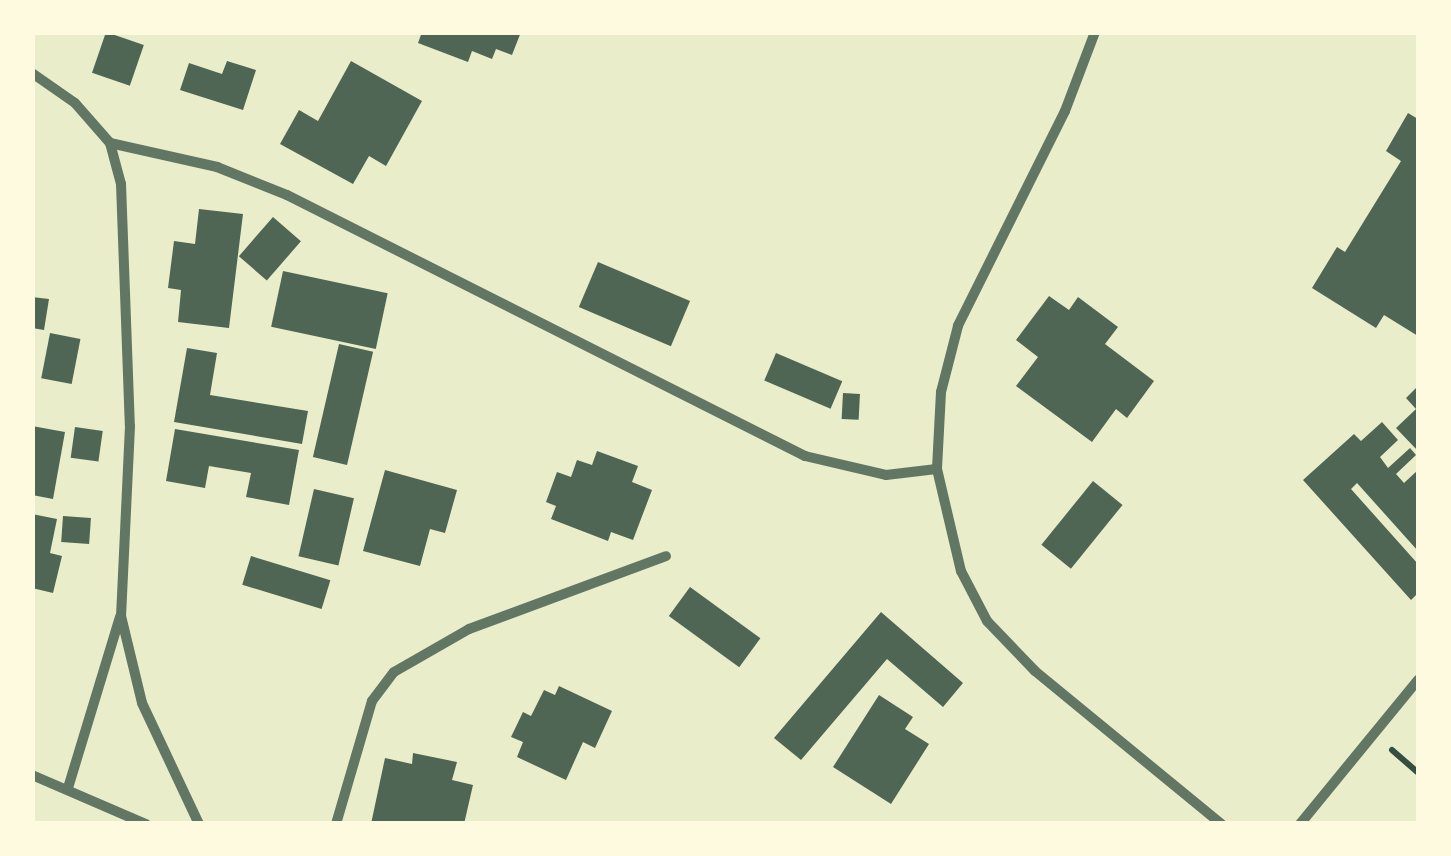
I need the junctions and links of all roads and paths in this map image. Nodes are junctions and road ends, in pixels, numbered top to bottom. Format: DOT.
graph roads {
  1 [pos="1094,32"];
  2 [pos="32,73"];
  3 [pos="110,143"];
  4 [pos="936,470"];
  5 [pos="666,556"];
  6 [pos="121,616"];
  7 [pos="1418,680"];
  8 [pos="32,774"];
  9 [pos="68,788"];
  10 [pos="146,824"];
  11 [pos="199,824"];
  12 [pos="336,824"];
  13 [pos="1221,824"];
  14 [pos="1300,824"];
  1 -- 4 [label="street"];
  2 -- 3 [label="street"];
  3 -- 4 [label="street"];
  3 -- 6 [label="street"];
  4 -- 13 [label="street"];
  5 -- 12 [label="street"];
  6 -- 9 [label="street"];
  6 -- 11 [label="street"];
  7 -- 14 [label="street"];
  8 -- 9 [label="street"];
  9 -- 10 [label="street"];
}
